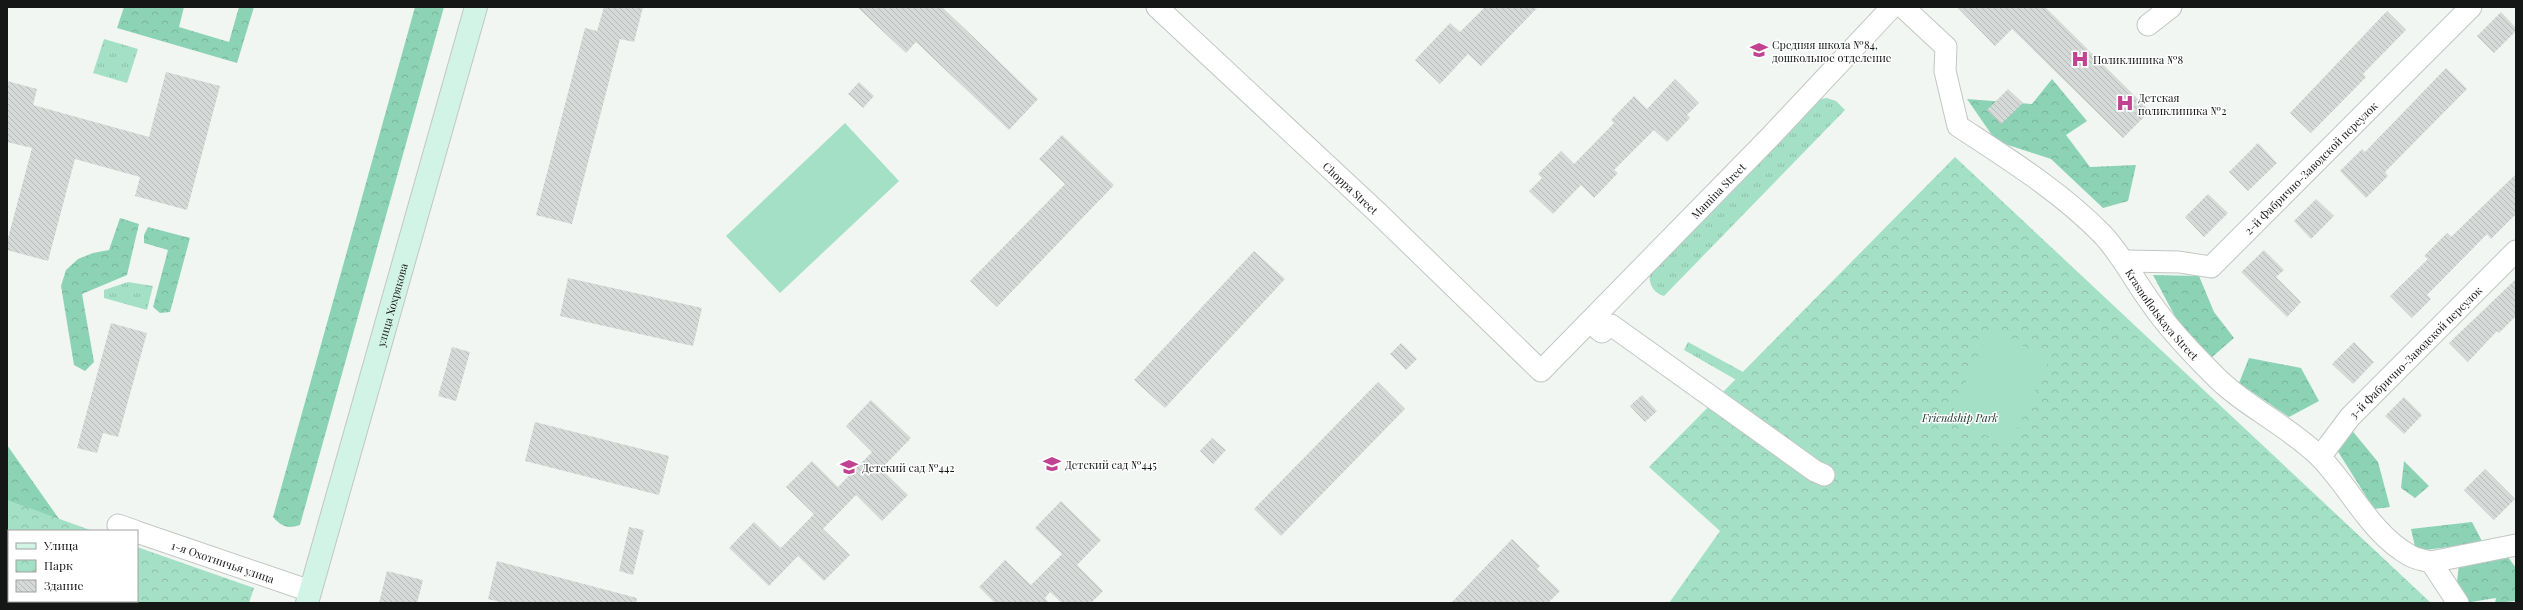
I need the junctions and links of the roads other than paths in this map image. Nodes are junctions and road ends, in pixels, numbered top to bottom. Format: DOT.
graph roads {
  1 [pos="476,7"];
  2 [pos="1157,7"];
  3 [pos="1892,7"];
  4 [pos="1903,7"];
  5 [pos="2171,7"];
  6 [pos="2471,7"];
  7 [pos="2148,25"];
  8 [pos="2516,251"];
  9 [pos="2126,261"];
  10 [pos="1598,329"];
  11 [pos="1541,371"];
  12 [pos="2320,457"];
  13 [pos="1824,475"];
  14 [pos="138,532"];
  15 [pos="2516,545"];
  16 [pos="2431,562"];
  17 [pos="308,597"];
  18 [pos="2458,603"];
  1 -- 17 [label="main road, улица Хохрякова"];
  2 -- 11 [label="street, Choppa Street"];
  3 -- 11 [label="street, Mamina Street"];
  4 -- 9 [label="street, Krasnoflotskaya Street"];
  5 -- 7 [label="street"];
  6 -- 9 [label="street, 2-й Фабрично-Заводской переулок"];
  8 -- 12 [label="street, 3-й Фабрично-Заводской переулок"];
  9 -- 12 [label="street, Krasnoflotskaya Street"];
  10 -- 13 [label="street"];
  12 -- 16 [label="street, Krasnoflotskaya Street"];
  14 -- 17 [label="street, 1-я Охотничья улица"];
  15 -- 16 [label="street"];
  16 -- 18 [label="street"];
}
